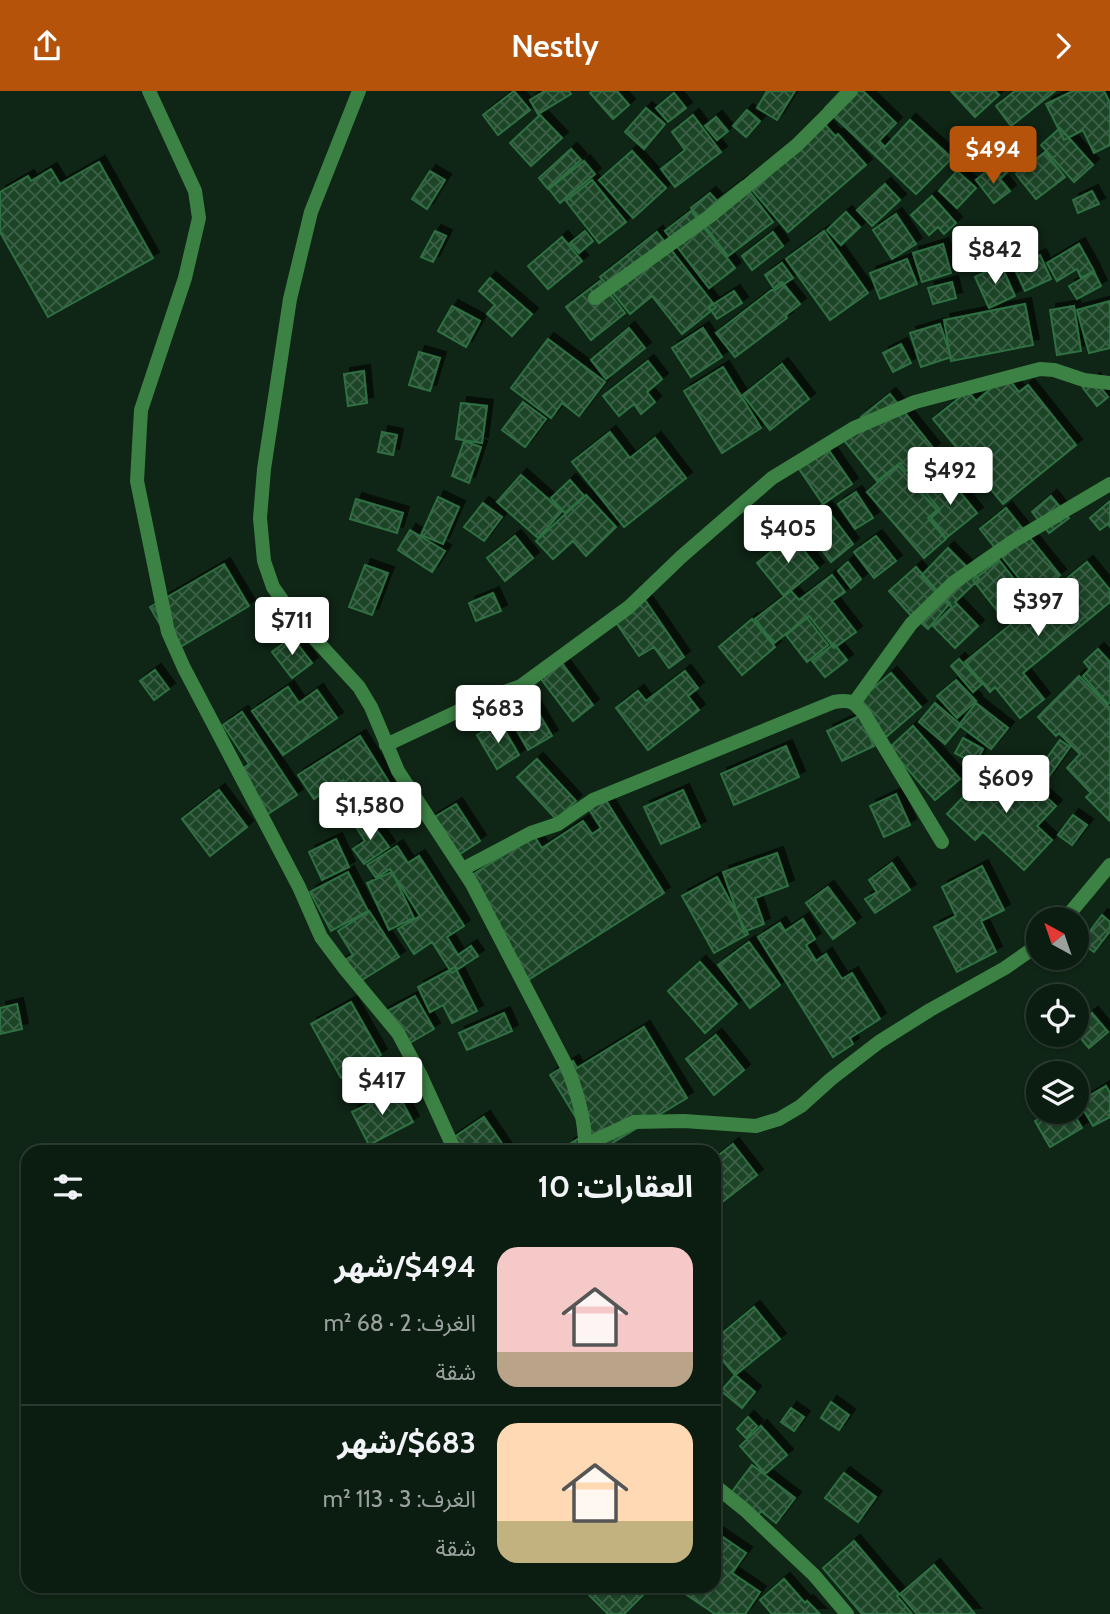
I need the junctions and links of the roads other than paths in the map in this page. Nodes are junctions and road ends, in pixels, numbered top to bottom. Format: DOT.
graph roads {
  1 [pos="149,91"];
  2 [pos="359,91"];
  3 [pos="851,91"];
  4 [pos="595,298"];
  5 [pos="1110,383"];
  6 [pos="1110,484"];
  7 [pos="854,703"];
  8 [pos="386,745"];
  9 [pos="942,842"];
  10 [pos="1110,865"];
  11 [pos="463,869"];
  12 [pos="1075,907"];
  13 [pos="1026,953"];
  14 [pos="452,1145"];
  15 [pos="585,1145"];
  16 [pos="591,1145"];
  17 [pos="721,1491"];
  18 [pos="846,1614"];
  1 -- 14 [label="street"];
  2 -- 8 [label="street"];
  3 -- 4 [label="street"];
  5 -- 8 [label="street"];
  6 -- 7 [label="street"];
  7 -- 9 [label="street"];
  7 -- 11 [label="street"];
  8 -- 11 [label="street"];
  10 -- 12 [label="street"];
  11 -- 15 [label="street"];
  13 -- 16 [label="street"];
  17 -- 18 [label="street"];
}
